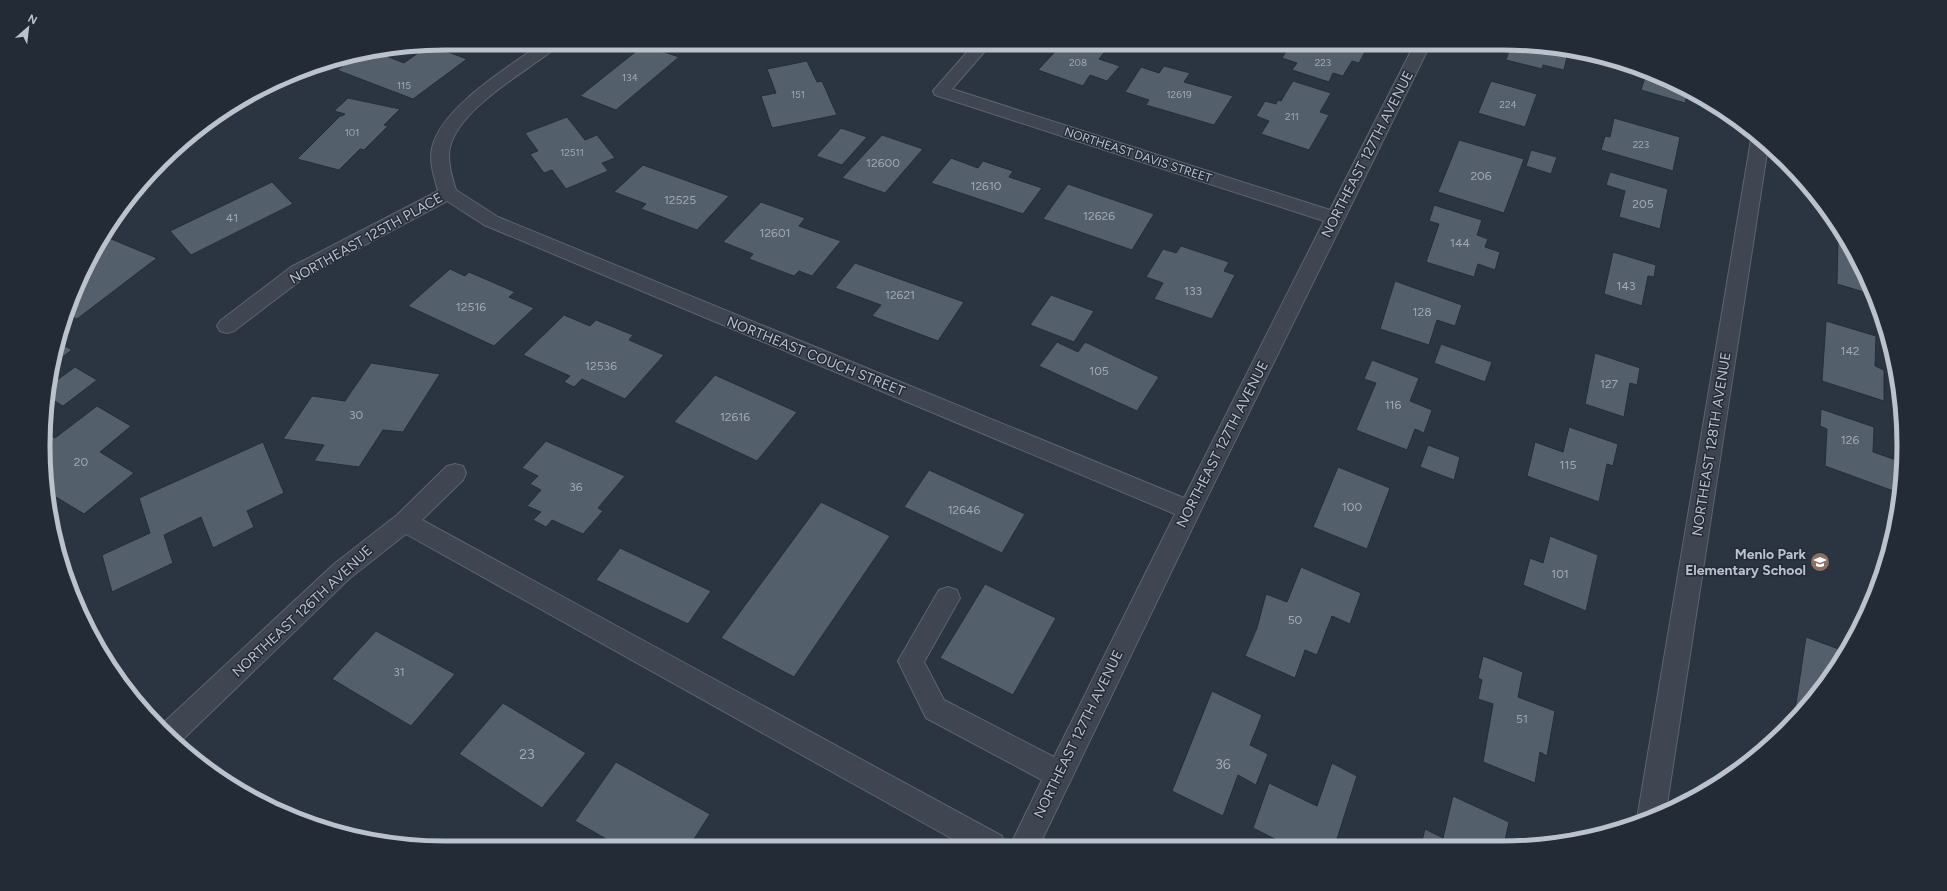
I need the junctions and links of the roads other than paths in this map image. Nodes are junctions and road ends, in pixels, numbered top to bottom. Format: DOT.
graph roads {
  1 [pos="543,50"];
  2 [pos="978,50"];
  3 [pos="1419,50"];
  4 [pos="1759,146"];
  5 [pos="448,193"];
  6 [pos="1335,218"];
  7 [pos="227,326"];
  8 [pos="455,473"];
  9 [pos="1188,510"];
  10 [pos="404,522"];
  11 [pos="948,598"];
  12 [pos="173,731"];
  13 [pos="1059,774"];
  14 [pos="1652,811"];
  15 [pos="983,841"];
  16 [pos="1026,841"];
  1 -- 5 [label="street"];
  2 -- 6 [label="street, NORTHEAST DAVIS STREET"];
  3 -- 6 [label="street, NORTHEAST 127TH AVENUE"];
  4 -- 14 [label="street, NORTHEAST 128TH AVENUE"];
  5 -- 7 [label="street, NORTHEAST 125TH PLACE"];
  5 -- 9 [label="street, NORTHEAST COUCH STREET"];
  6 -- 9 [label="street, NORTHEAST 127TH AVENUE"];
  8 -- 10 [label="street, NORTHEAST 126TH AVENUE"];
  9 -- 13 [label="street, NORTHEAST 127TH AVENUE"];
  10 -- 12 [label="street, NORTHEAST 126TH AVENUE"];
  10 -- 15 [label="street"];
  11 -- 13 [label="street"];
  13 -- 16 [label="street, NORTHEAST 127TH AVENUE"];
}
